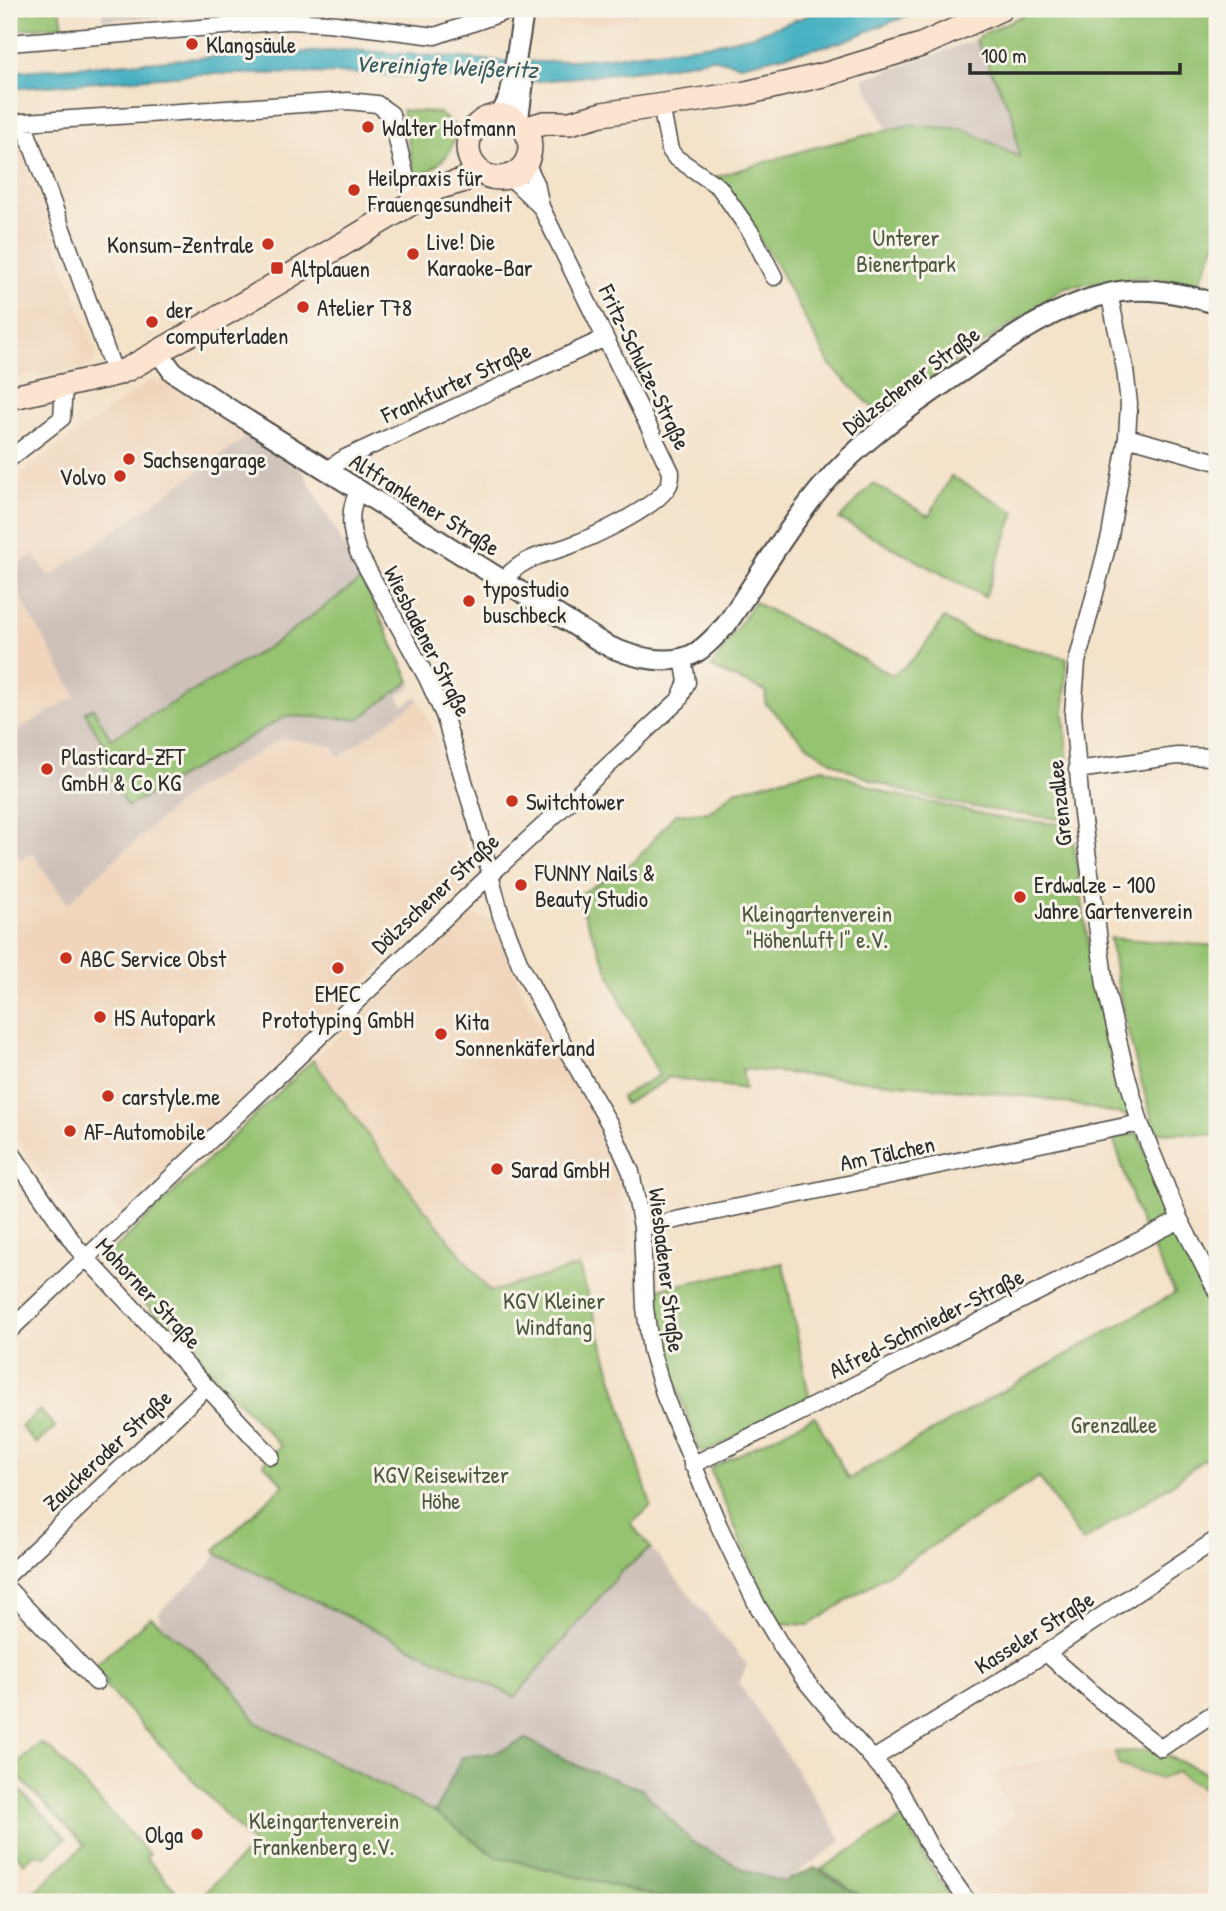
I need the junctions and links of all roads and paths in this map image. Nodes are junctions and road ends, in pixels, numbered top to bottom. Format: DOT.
graph roads {
  1 [pos="1001,9"];
  2 [pos="520,11"];
  3 [pos="9,43"];
  4 [pos="661,106"];
  5 [pos="16,123"];
  6 [pos="517,133"];
  7 [pos="474,163"];
  8 [pos="410,196"];
  9 [pos="774,277"];
  10 [pos="1109,293"];
  11 [pos="1217,304"];
  12 [pos="605,338"];
  13 [pos="159,353"];
  14 [pos="115,374"];
  15 [pos="64,386"];
  16 [pos="9,398"];
  17 [pos="1127,437"];
  18 [pos="9,459"];
  19 [pos="1217,462"];
  20 [pos="330,473"];
  21 [pos="358,491"];
  22 [pos="503,582"];
  23 [pos="683,658"];
  24 [pos="1217,757"];
  25 [pos="1077,770"];
  26 [pos="490,875"];
  27 [pos="1140,1123"];
  28 [pos="9,1149"];
  29 [pos="1180,1220"];
  30 [pos="642,1227"];
  31 [pos="86,1259"];
  32 [pos="1217,1292"];
  33 [pos="9,1331"];
  34 [pos="206,1387"];
  35 [pos="271,1456"];
  36 [pos="692,1465"];
  37 [pos="1217,1539"];
  38 [pos="9,1574"];
  39 [pos="9,1590"];
  40 [pos="1046,1653"];
  41 [pos="96,1682"];
  42 [pos="1217,1711"];
  43 [pos="873,1759"];
  44 [pos="968,1902"];
  1 -- 4 [label="main road"];
  2 -- 3 [label="street"];
  2 -- 6 [label="street"];
  4 -- 6 [label="main road"];
  4 -- 9 [label="street"];
  5 -- 8 [label="street"];
  5 -- 14 [label="street"];
  6 -- 7 [label="main road"];
  6 -- 7 [label="main road"];
  6 -- 12 [label="street, Fritz-Schulze-Straße"];
  7 -- 8 [label="main road"];
  8 -- 13 [label="main road"];
  10 -- 11 [label="street, Dölzschener Straße"];
  10 -- 17 [label="street, Grenzallee"];
  10 -- 23 [label="street, Dölzschener Straße"];
  12 -- 20 [label="street, Frankfurter Straße"];
  12 -- 22 [label="street, Fritz-Schulze-Straße"];
  13 -- 14 [label="main road"];
  13 -- 20 [label="street, Altfrankener Straße"];
  14 -- 15 [label="main road"];
  15 -- 16 [label="main road"];
  15 -- 18 [label="street"];
  17 -- 19 [label="street"];
  17 -- 25 [label="street, Grenzallee"];
  20 -- 21 [label="street, Altfrankener Straße"];
  21 -- 22 [label="street, Altfrankener Straße"];
  21 -- 26 [label="street, Wiesbadener Straße"];
  22 -- 23 [label="street, Altfrankener Straße"];
  23 -- 26 [label="street, Dölzschener Straße"];
  24 -- 25 [label="street"];
  25 -- 27 [label="street, Grenzallee"];
  26 -- 30 [label="street, Wiesbadener Straße"];
  26 -- 31 [label="street, Dölzschener Straße"];
  27 -- 29 [label="street, Grenzallee"];
  27 -- 30 [label="street, Am Tälchen"];
  28 -- 31 [label="street, Mohorner Straße"];
  29 -- 32 [label="street, Grenzallee"];
  29 -- 36 [label="street, Alfred-Schmieder-Straße"];
  30 -- 36 [label="street, Wiesbadener Straße"];
  31 -- 33 [label="street, Dölzschener Straße"];
  31 -- 34 [label="street, Mohorner Straße"];
  34 -- 35 [label="street, Mohorner Straße"];
  34 -- 38 [label="street, Zauckeroder Straße"];
  36 -- 43 [label="street, Wiesbadener Straße"];
  37 -- 40 [label="street, Kasseler Straße"];
  39 -- 41 [label="street"];
  40 -- 42 [label="street"];
  40 -- 43 [label="street, Kasseler Straße"];
  43 -- 44 [label="street, Wiesbadener Straße"];
}
